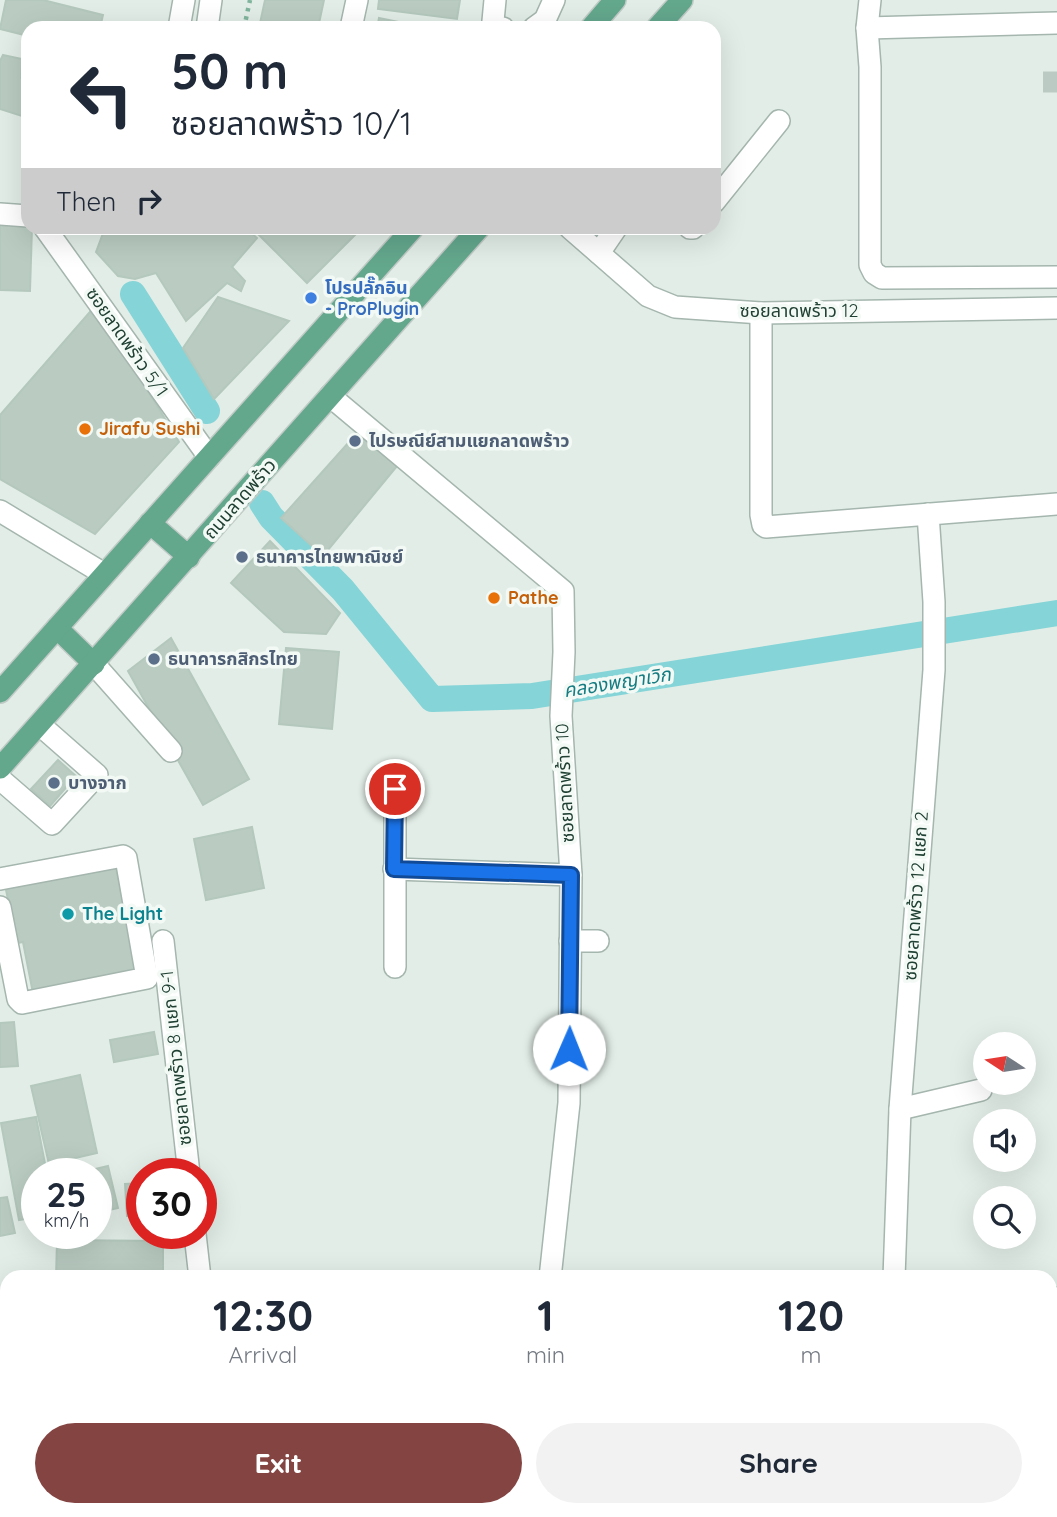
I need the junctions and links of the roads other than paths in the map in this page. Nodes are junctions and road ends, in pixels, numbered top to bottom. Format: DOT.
graph roads {
  1 [pos="184,0"];
  2 [pos="211,0"];
  3 [pos="357,0"];
  4 [pos="495,0"];
  5 [pos="554,0"];
  6 [pos="615,0"];
  7 [pos="682,0"];
  8 [pos="870,0"];
  9 [pos="180,21"];
  10 [pos="207,21"];
  11 [pos="352,21"];
  12 [pos="493,21"];
  13 [pos="544,21"];
  14 [pos="596,21"];
  15 [pos="663,21"];
  16 [pos="1057,23"];
  17 [pos="867,28"];
  18 [pos="779,121"];
  19 [pos="721,193"];
  20 [pos="0,214"];
  21 [pos="21,216"];
  22 [pos="50,235"];
  23 [pos="407,235"];
  24 [pos="473,235"];
  25 [pos="578,235"];
  26 [pos="611,235"];
  27 [pos="599,253"];
  28 [pos="1057,277"];
  29 [pos="1057,308"];
  30 [pos="761,313"];
  31 [pos="330,396"];
  32 [pos="209,457"];
  33 [pos="1057,503"];
  34 [pos="0,511"];
  35 [pos="928,514"];
  36 [pos="150,523"];
  37 [pos="189,557"];
  38 [pos="104,574"];
  39 [pos="57,628"];
  40 [pos="94,664"];
  41 [pos="3,684"];
  42 [pos="40,725"];
  43 [pos="171,751"];
  44 [pos="0,768"];
  45 [pos="0,779"];
  46 [pos="395,789"];
  47 [pos="394,869"];
  48 [pos="571,875"];
  49 [pos="0,878"];
  50 [pos="0,907"];
  51 [pos="163,941"];
  52 [pos="570,941"];
  53 [pos="598,942"];
  54 [pos="395,967"];
  55 [pos="973,1092"];
  56 [pos="900,1110"];
  57 [pos="187,1158"];
  58 [pos="197,1249"];
  59 [pos="199,1270"];
  60 [pos="551,1270"];
  61 [pos="894,1270"];
  1 -- 9 [label="street"];
  2 -- 10 [label="street"];
  3 -- 11 [label="street"];
  4 -- 12 [label="street"];
  5 -- 13 [label="street"];
  6 -- 14 [label="main road"];
  7 -- 15 [label="main road"];
  8 -- 17 [label="street"];
  16 -- 17 [label="street"];
  17 -- 28 [label="street"];
  18 -- 19 [label="street"];
  20 -- 21 [label="street"];
  22 -- 32 [label="street, ซอยลาดพร้าว 5/1"];
  23 -- 32 [label="main road"];
  24 -- 31 [label="main road, ถนนลาดพร้าว"];
  25 -- 27 [label="street, ซอยลาดพร้าว 12"];
  26 -- 27 [label="street"];
  27 -- 30 [label="street, ซอยลาดพร้าว 12"];
  29 -- 30 [label="street, ซอยลาดพร้าว 12"];
  30 -- 35 [label="street"];
  31 -- 37 [label="main road, ถนนลาดพร้าว"];
  31 -- 48 [label="street, ซอยลาดพร้าว 10"];
  32 -- 36 [label="main road"];
  33 -- 35 [label="street"];
  34 -- 38 [label="street"];
  35 -- 56 [label="street, ซอยลาดพร้าว 12 แยก 2"];
  36 -- 37 [label="main road"];
  36 -- 38 [label="main road"];
  37 -- 40 [label="main road, ถนนลาดพร้าว"];
  38 -- 39 [label="main road"];
  39 -- 40 [label="main road"];
  39 -- 41 [label="main road"];
  40 -- 42 [label="main road, ถนนลาดพร้าว"];
  40 -- 43 [label="street"];
  42 -- 44 [label="main road, ถนนลาดพร้าว"];
  42 -- 45 [label="street"];
  46 -- 47 [label="street"];
  47 -- 48 [label="street"];
  47 -- 54 [label="street"];
  48 -- 52 [label="street, ซอยลาดพร้าว 10"];
  49 -- 50 [label="street"];
  51 -- 57 [label="street, ซอยลาดพร้าว 8 แยก 9-1"];
  52 -- 53 [label="street"];
  52 -- 60 [label="street, ซอยลาดพร้าว 10"];
  55 -- 56 [label="street"];
  56 -- 61 [label="street, ซอยลาดพร้าว 12 แยก 2"];
  58 -- 59 [label="street"];
}
